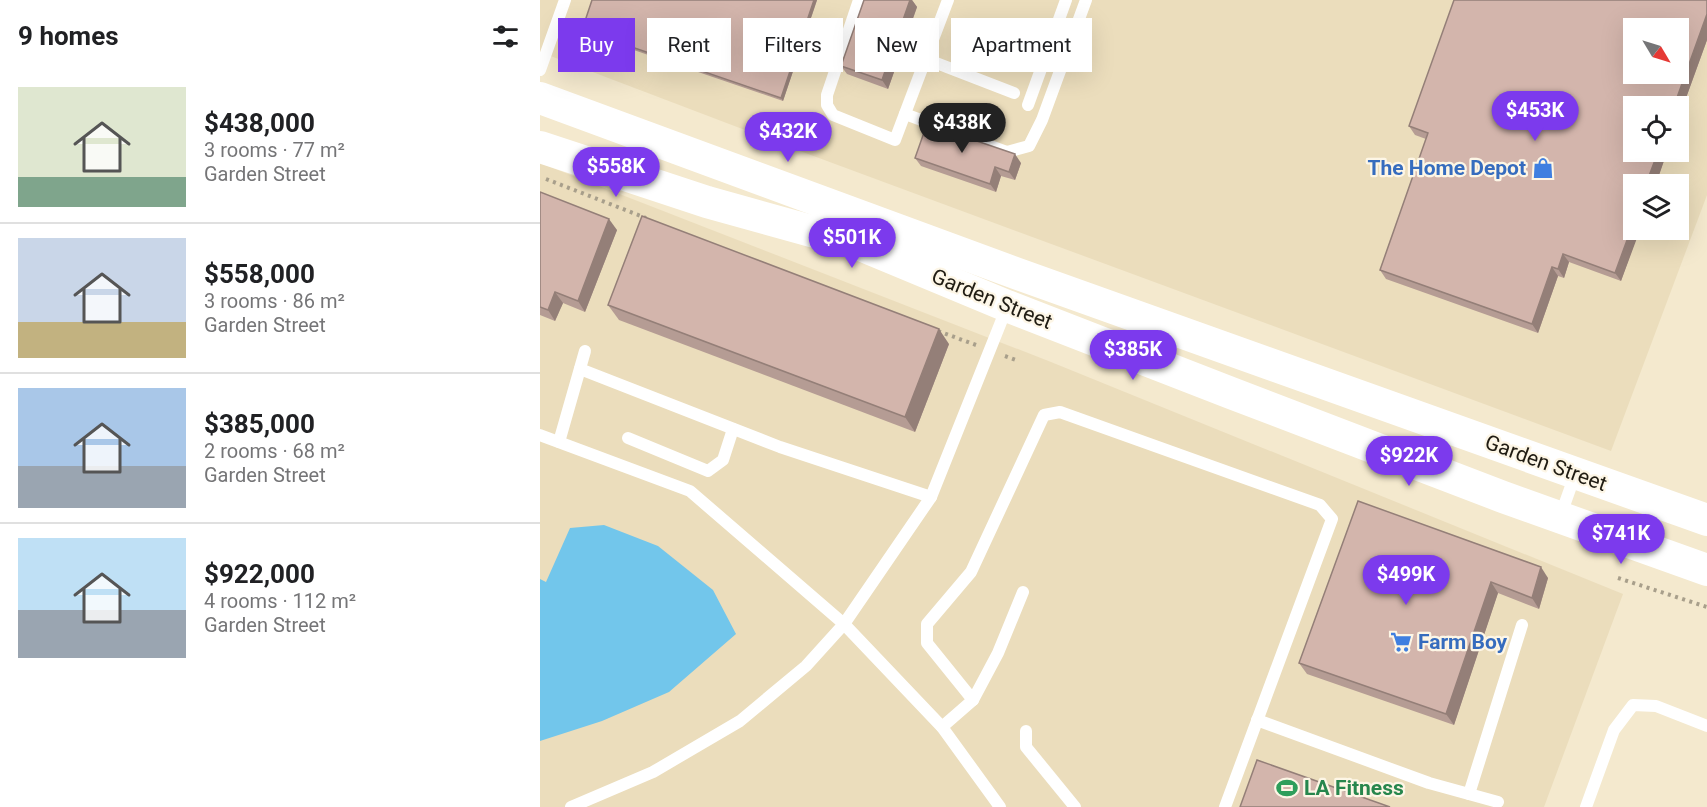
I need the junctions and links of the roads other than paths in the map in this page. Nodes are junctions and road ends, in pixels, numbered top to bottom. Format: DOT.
graph roads {
  1 [pos="565,0"];
  2 [pos="859,0"];
  3 [pos="948,0"];
  4 [pos="1066,0"];
  5 [pos="1086,0"];
  6 [pos="939,24"];
  7 [pos="939,64"];
  8 [pos="540,70"];
  9 [pos="921,72"];
  10 [pos="1014,93"];
  11 [pos="540,98"];
  12 [pos="1028,105"];
  13 [pos="905,114"];
  14 [pos="540,147"];
  15 [pos="1013,290"];
  16 [pos="585,351"];
  17 [pos="580,369"];
  18 [pos="733,429"];
  19 [pos="540,435"];
  20 [pos="628,438"];
  21 [pos="559,442"];
  22 [pos="1576,473"];
  23 [pos="931,497"];
  24 [pos="1560,517"];
  25 [pos="1707,520"];
  26 [pos="1707,570"];
  27 [pos="1023,592"];
  28 [pos="844,624"];
  29 [pos="1522,625"];
  30 [pos="973,700"];
  31 [pos="1257,720"];
  32 [pos="1707,726"];
  33 [pos="942,727"];
  34 [pos="1026,731"];
  35 [pos="1469,794"];
  36 [pos="1498,802"];
  37 [pos="571,807"];
  38 [pos="1000,807"];
  39 [pos="1075,807"];
  40 [pos="1226,807"];
  41 [pos="1586,807"];
  1 -- 8 [label="lane"];
  2 -- 13 [label="lane"];
  3 -- 6 [label="lane"];
  4 -- 12 [label="lane"];
  5 -- 13 [label="lane"];
  7 -- 10 [label="lane"];
  9 -- 13 [label="lane"];
  11 -- 15 [label="street, Garden Street"];
  14 -- 15 [label="street, Garden Street"];
  15 -- 22 [label="street, Garden Street"];
  15 -- 23 [label="lane"];
  15 -- 24 [label="street, Garden Street"];
  16 -- 17 [label="lane"];
  17 -- 18 [label="lane"];
  17 -- 21 [label="lane"];
  18 -- 20 [label="lane"];
  18 -- 23 [label="lane"];
  19 -- 21 [label="lane"];
  21 -- 28 [label="lane"];
  22 -- 24 [label="lane"];
  22 -- 25 [label="street, Garden Street"];
  23 -- 28 [label="lane"];
  24 -- 26 [label="street, Garden Street"];
  27 -- 30 [label="lane"];
  28 -- 33 [label="lane"];
  28 -- 37 [label="lane"];
  29 -- 35 [label="lane"];
  30 -- 31 [label="lane"];
  30 -- 33 [label="lane"];
  31 -- 35 [label="lane"];
  31 -- 40 [label="lane"];
  32 -- 41 [label="lane"];
  33 -- 38 [label="lane"];
  34 -- 39 [label="lane"];
  35 -- 36 [label="lane"];
}
